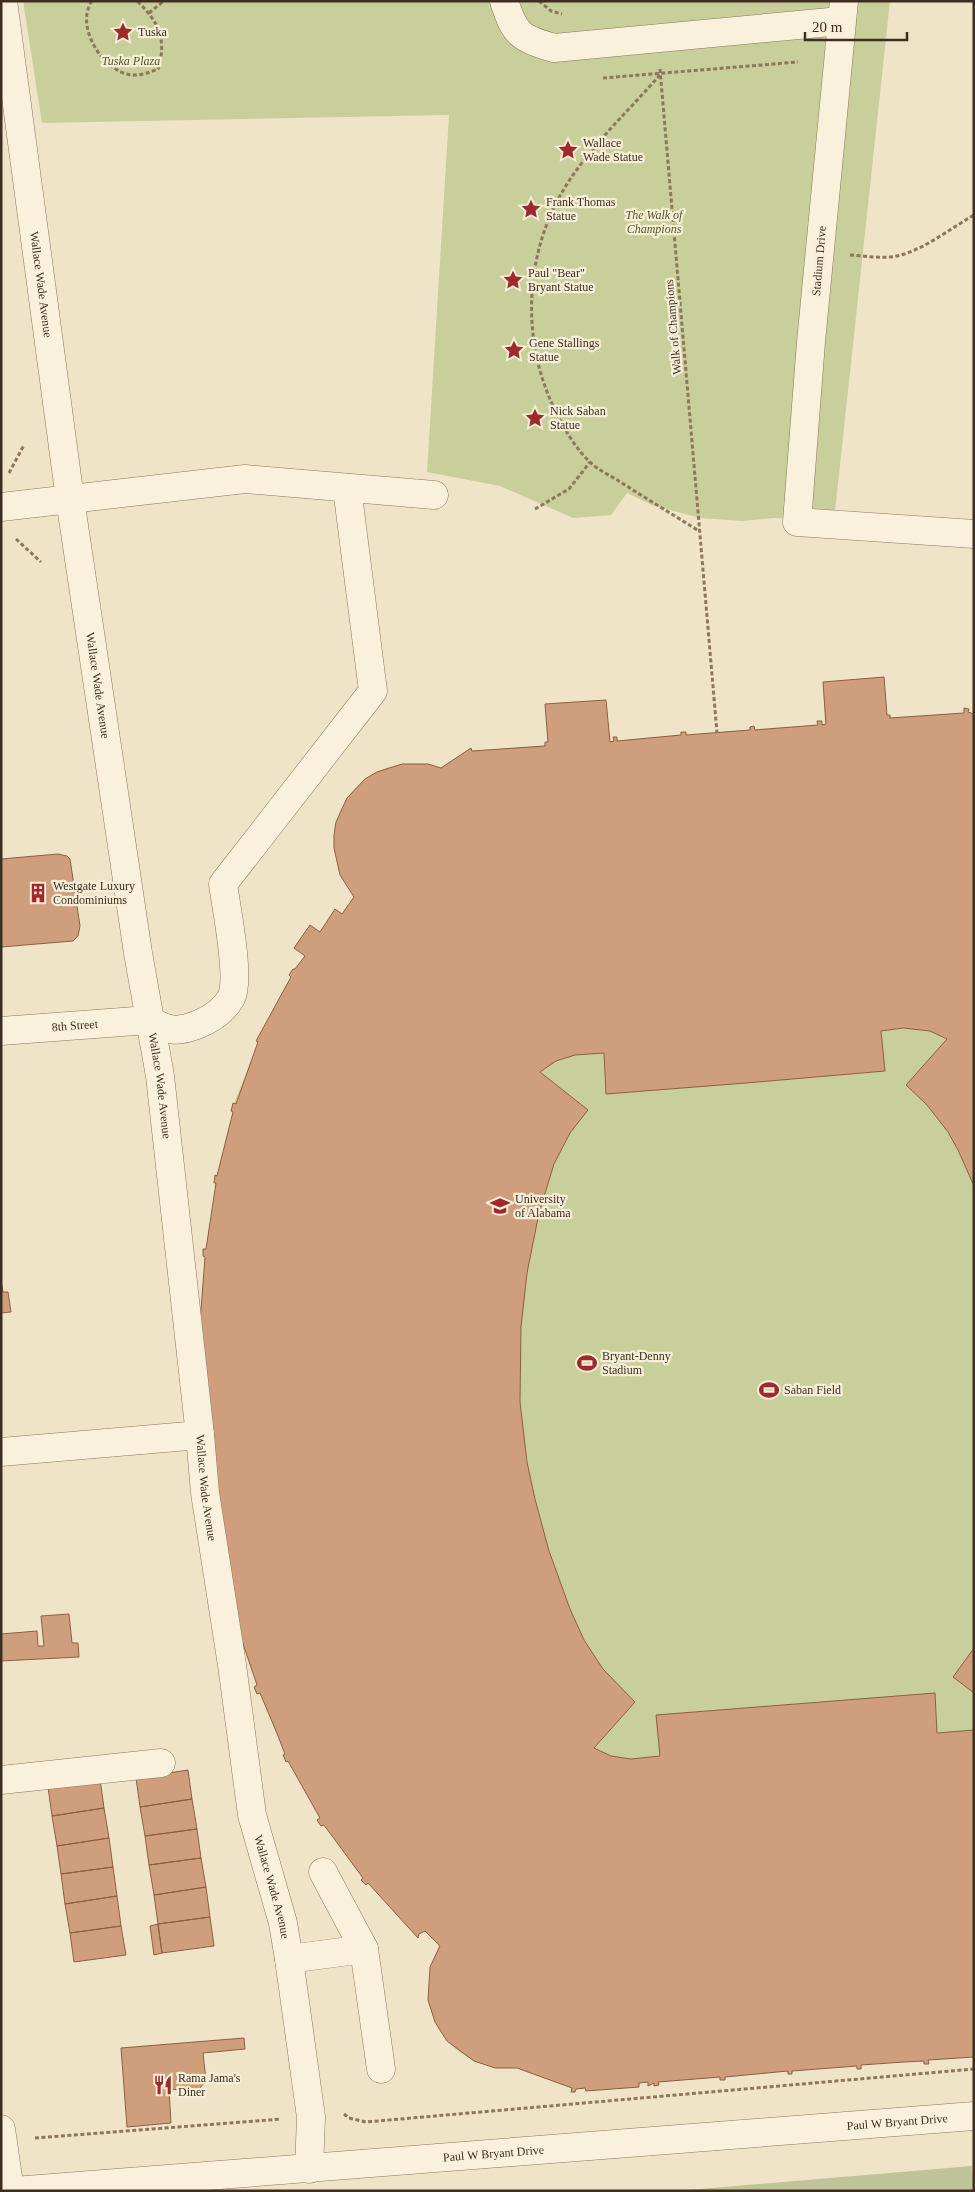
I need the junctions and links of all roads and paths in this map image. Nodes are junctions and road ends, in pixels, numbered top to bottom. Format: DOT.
graph roads {
  1 [pos="3,1"];
  2 [pos="92,1"];
  3 [pos="137,1"];
  4 [pos="164,1"];
  5 [pos="504,1"];
  6 [pos="842,11"];
  7 [pos="149,13"];
  8 [pos="657,38"];
  9 [pos="798,62"];
  10 [pos="660,75"];
  11 [pos="11,144"];
  12 [pos="974,215"];
  13 [pos="847,255"];
  14 [pos="24,445"];
  15 [pos="590,462"];
  16 [pos="2,477"];
  17 [pos="347,488"];
  18 [pos="434,495"];
  19 [pos="70,499"];
  20 [pos="1,507"];
  21 [pos="535,509"];
  22 [pos="699,531"];
  23 [pos="974,534"];
  24 [pos="12,538"];
  25 [pos="41,562"];
  26 [pos="717,733"];
  27 [pos="149,1020"];
  28 [pos="1,1031"];
  29 [pos="200,1435"];
  30 [pos="1,1452"];
  31 [pos="161,1763"];
  32 [pos="1,1780"];
  33 [pos="323,1872"];
  34 [pos="364,1949"];
  35 [pos="289,1959"];
  36 [pos="381,2069"];
  37 [pos="974,2069"];
  38 [pos="311,2116"];
  39 [pos="974,2116"];
  40 [pos="2,2135"];
  41 [pos="309,2169"];
  42 [pos="10,2191"];
  43 [pos="14,2191"];
  1 -- 11 [label="street, Wallace Wade Avenue"];
  2 -- 7 [label="path"];
  3 -- 7 [label="path"];
  4 -- 7 [label="path"];
  5 -- 8 [label="street"];
  6 -- 8 [label="street"];
  6 -- 23 [label="street, Stadium Drive"];
  8 -- 10 [label="path, Walk of Champions"];
  9 -- 10 [label="path"];
  10 -- 15 [label="path"];
  10 -- 22 [label="path, Walk of Champions"];
  11 -- 19 [label="street, Wallace Wade Avenue"];
  12 -- 13 [label="path"];
  14 -- 16 [label="path"];
  15 -- 21 [label="path"];
  15 -- 22 [label="path"];
  17 -- 18 [label="street"];
  17 -- 19 [label="street"];
  17 -- 27 [label="street"];
  19 -- 20 [label="street"];
  19 -- 27 [label="street, Wallace Wade Avenue"];
  22 -- 26 [label="path, Walk of Champions"];
  24 -- 25 [label="path"];
  27 -- 28 [label="street, 8th Street"];
  27 -- 29 [label="street, Wallace Wade Avenue"];
  29 -- 30 [label="street"];
  29 -- 35 [label="street, Wallace Wade Avenue"];
  31 -- 32 [label="street"];
  33 -- 34 [label="street"];
  34 -- 35 [label="street"];
  34 -- 36 [label="street"];
  35 -- 38 [label="street, Wallace Wade Avenue"];
  37 -- 38 [label="path"];
  38 -- 40 [label="path"];
  38 -- 41 [label="street, Wallace Wade Avenue"];
  39 -- 41 [label="street, Paul W Bryant Drive"];
  40 -- 42 [label="street"];
  41 -- 43 [label="street, Paul W Bryant Drive"];
}
